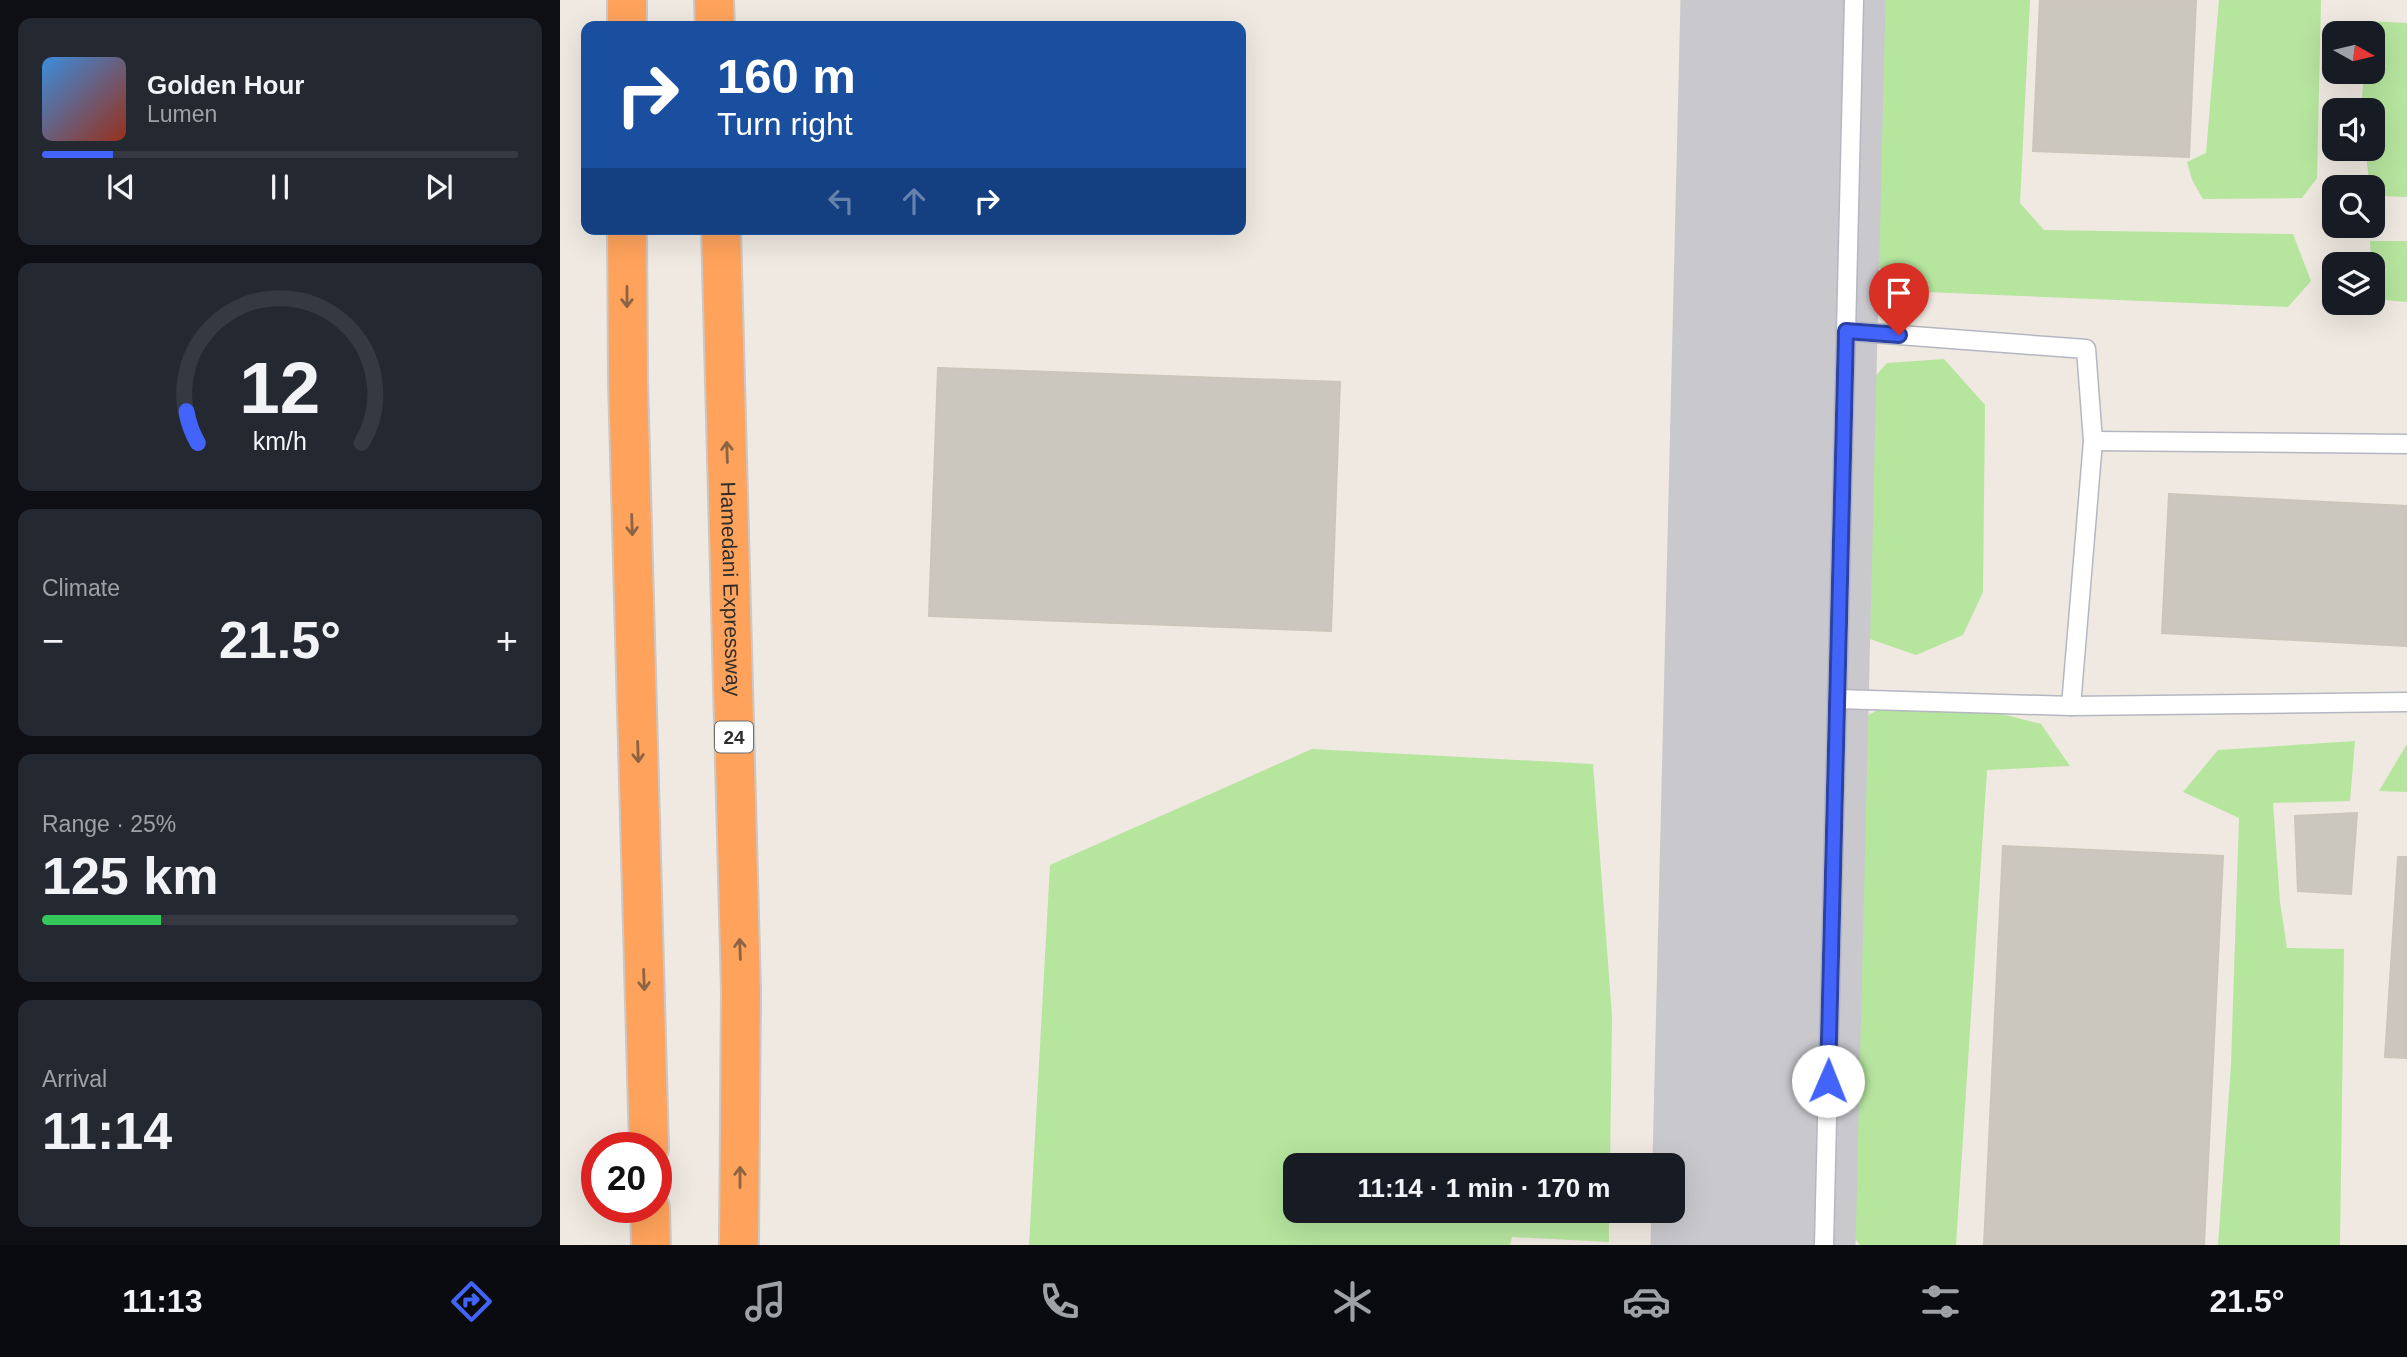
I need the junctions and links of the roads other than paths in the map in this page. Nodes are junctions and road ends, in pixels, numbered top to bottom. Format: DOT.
graph roads {
  1 [pos="626,0"];
  2 [pos="714,0"];
  3 [pos="1854,0"];
  4 [pos="627,21"];
  5 [pos="715,21"];
  6 [pos="627,235"];
  7 [pos="721,235"];
  8 [pos="1846,331"];
  9 [pos="2093,441"];
  10 [pos="2407,444"];
  11 [pos="1837,699"];
  12 [pos="2407,702"];
  13 [pos="2071,706"];
  14 [pos="649,1132"];
  15 [pos="650,1223"];
  16 [pos="651,1245"];
  17 [pos="739,1245"];
  18 [pos="1824,1245"];
  1 -- 4 [label="highway"];
  2 -- 5 [label="highway"];
  3 -- 8 [label="lane"];
  6 -- 14 [label="highway, one-way"];
  17 -- 7 [label="highway, Hamedani Expressway / 24, one-way"];
  8 -- 9 [label="lane"];
  8 -- 11 [label="lane"];
  9 -- 10 [label="lane"];
  9 -- 13 [label="lane"];
  11 -- 13 [label="lane"];
  11 -- 18 [label="lane"];
  12 -- 13 [label="lane"];
  15 -- 16 [label="highway"];
}
